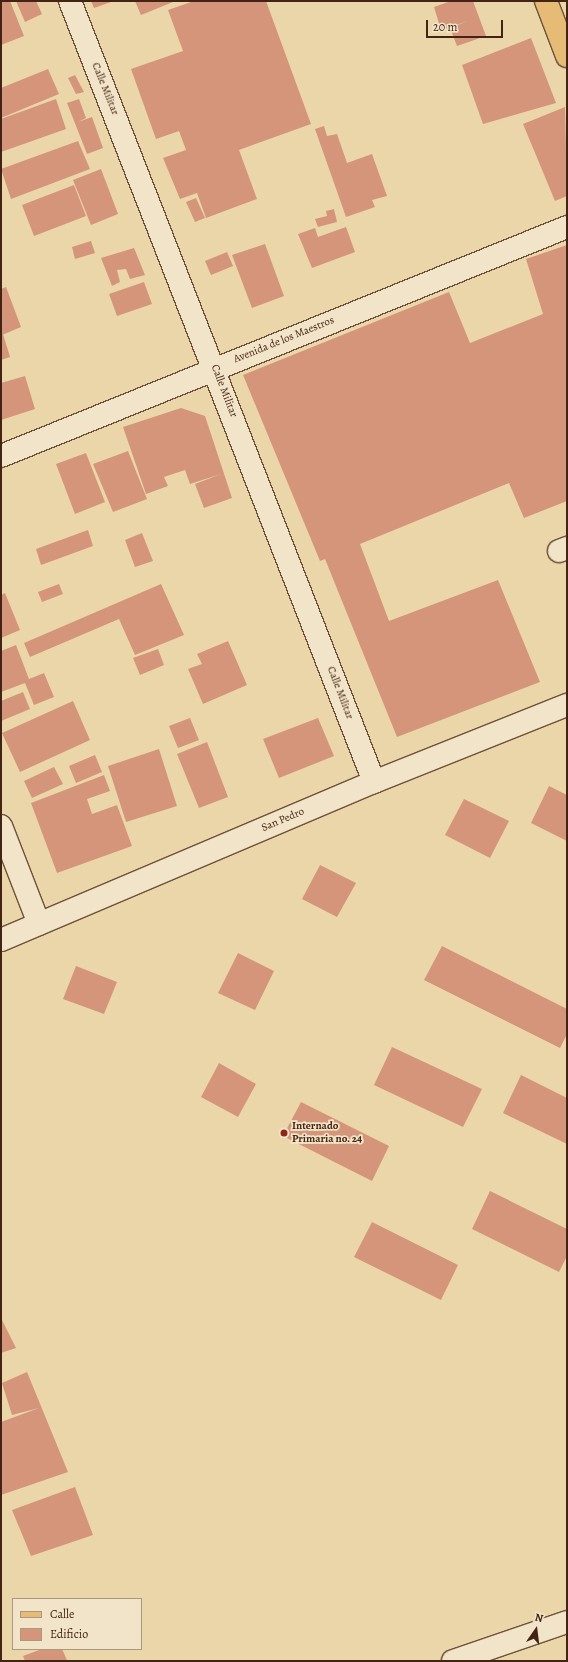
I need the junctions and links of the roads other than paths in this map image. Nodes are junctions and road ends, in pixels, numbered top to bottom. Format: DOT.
graph roads {
  1 [pos="70,1"];
  2 [pos="546,1"];
  3 [pos="567,56"];
  4 [pos="567,227"];
  5 [pos="215,368"];
  6 [pos="1,456"];
  7 [pos="567,704"];
  8 [pos="374,782"];
  9 [pos="1,826"];
  10 [pos="39,924"];
  11 [pos="1,940"];
  12 [pos="567,1622"];
  13 [pos="506,1654"];
  14 [pos="453,1661"];
  1 -- 5 [label="street, Calle Militar"];
  2 -- 3 [label="main road"];
  4 -- 5 [label="street, Avenida de los Maestros"];
  5 -- 6 [label="street, Avenida de los Maestros"];
  5 -- 8 [label="street, Calle Militar"];
  7 -- 8 [label="street, San Pedro"];
  8 -- 10 [label="street, San Pedro"];
  9 -- 10 [label="street"];
  10 -- 11 [label="street, San Pedro"];
  12 -- 13 [label="street"];
  13 -- 14 [label="street"];
}
